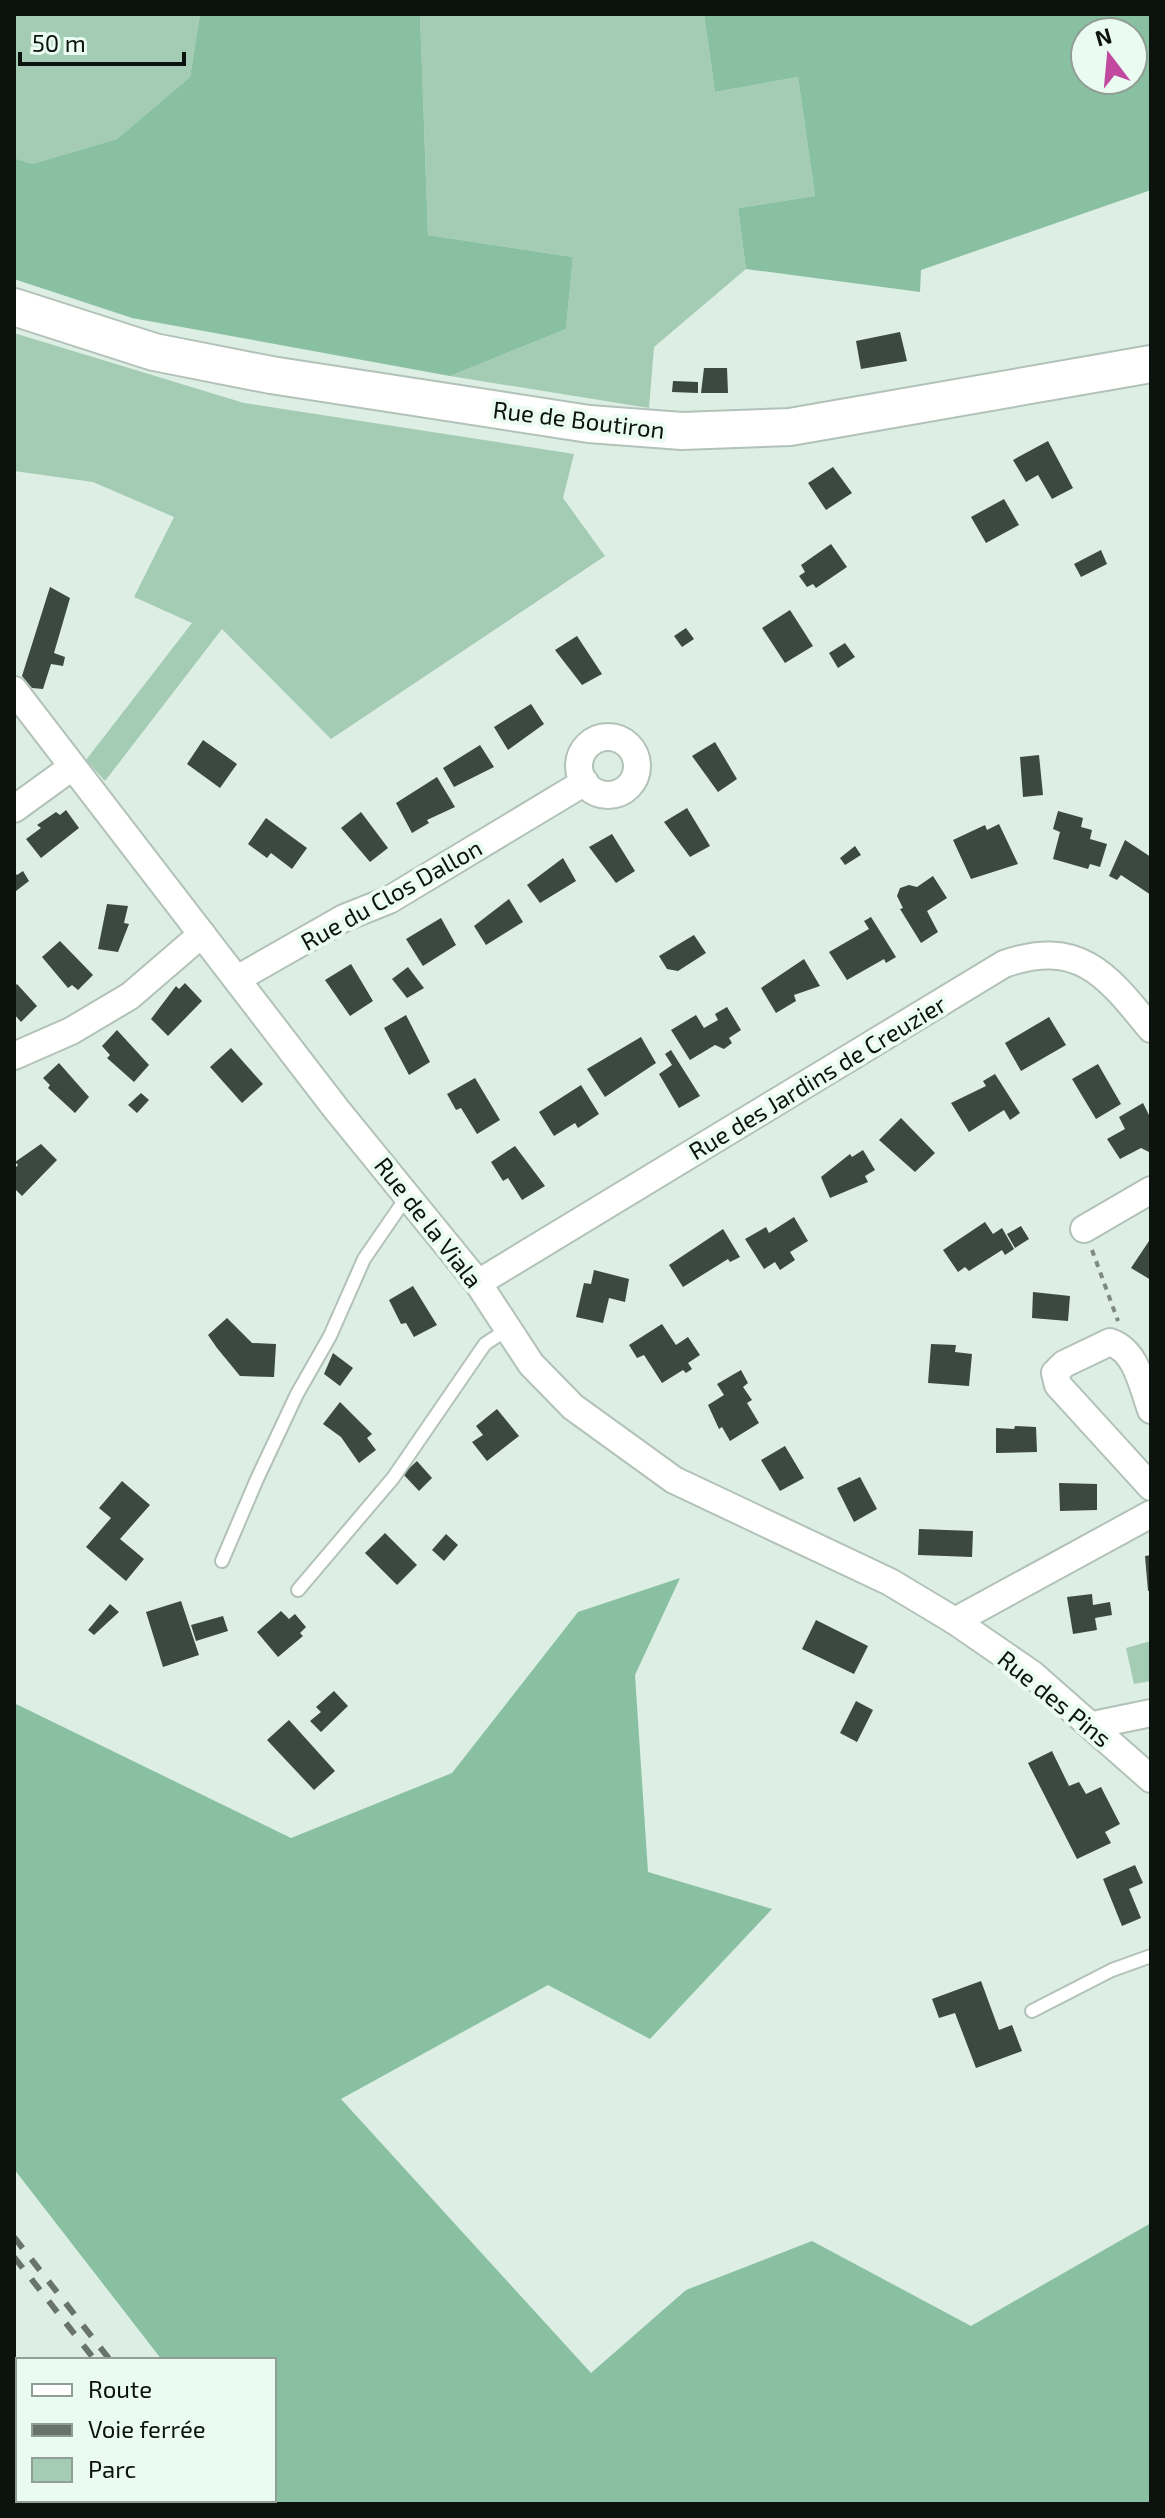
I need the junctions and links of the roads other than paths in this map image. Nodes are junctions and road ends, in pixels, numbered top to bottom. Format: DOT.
graph roads {
  1 [pos="14,307"];
  2 [pos="1151,364"];
  3 [pos="14,690"];
  4 [pos="72,767"];
  5 [pos="585,782"];
  6 [pos="14,809"];
  7 [pos="202,934"];
  8 [pos="237,979"];
  9 [pos="1151,1029"];
  10 [pos="14,1056"];
  11 [pos="1151,1190"];
  12 [pos="408,1195"];
  13 [pos="1084,1229"];
  14 [pos="478,1283"];
  15 [pos="508,1329"];
  16 [pos="1151,1410"];
  17 [pos="1151,1487"];
  18 [pos="1151,1514"];
  19 [pos="222,1561"];
  20 [pos="298,1590"];
  21 [pos="955,1621"];
  22 [pos="1151,1713"];
  23 [pos="1093,1725"];
  24 [pos="1151,1779"];
  25 [pos="1151,1956"];
  26 [pos="1032,2011"];
  1 -- 2 [label="main road, Rue de Boutiron"];
  3 -- 4 [label="street, Rue de la Viala"];
  4 -- 6 [label="street"];
  4 -- 7 [label="street, Rue de la Viala"];
  5 -- 8 [label="street, Rue du Clos Dallon"];
  7 -- 8 [label="street, Rue de la Viala"];
  7 -- 10 [label="street"];
  8 -- 12 [label="street, Rue de la Viala"];
  9 -- 14 [label="street, Rue des Jardins de Creuzier"];
  11 -- 13 [label="street"];
  12 -- 14 [label="street, Rue de la Viala"];
  12 -- 19 [label="lane"];
  14 -- 15 [label="street, Rue de la Viala"];
  15 -- 20 [label="lane"];
  15 -- 21 [label="street, Rue de la Viala"];
  16 -- 17 [label="street"];
  18 -- 21 [label="street"];
  21 -- 23 [label="street, Rue des Pins"];
  22 -- 23 [label="street"];
  23 -- 24 [label="street, Rue des Pins"];
  25 -- 26 [label="lane"];
}
